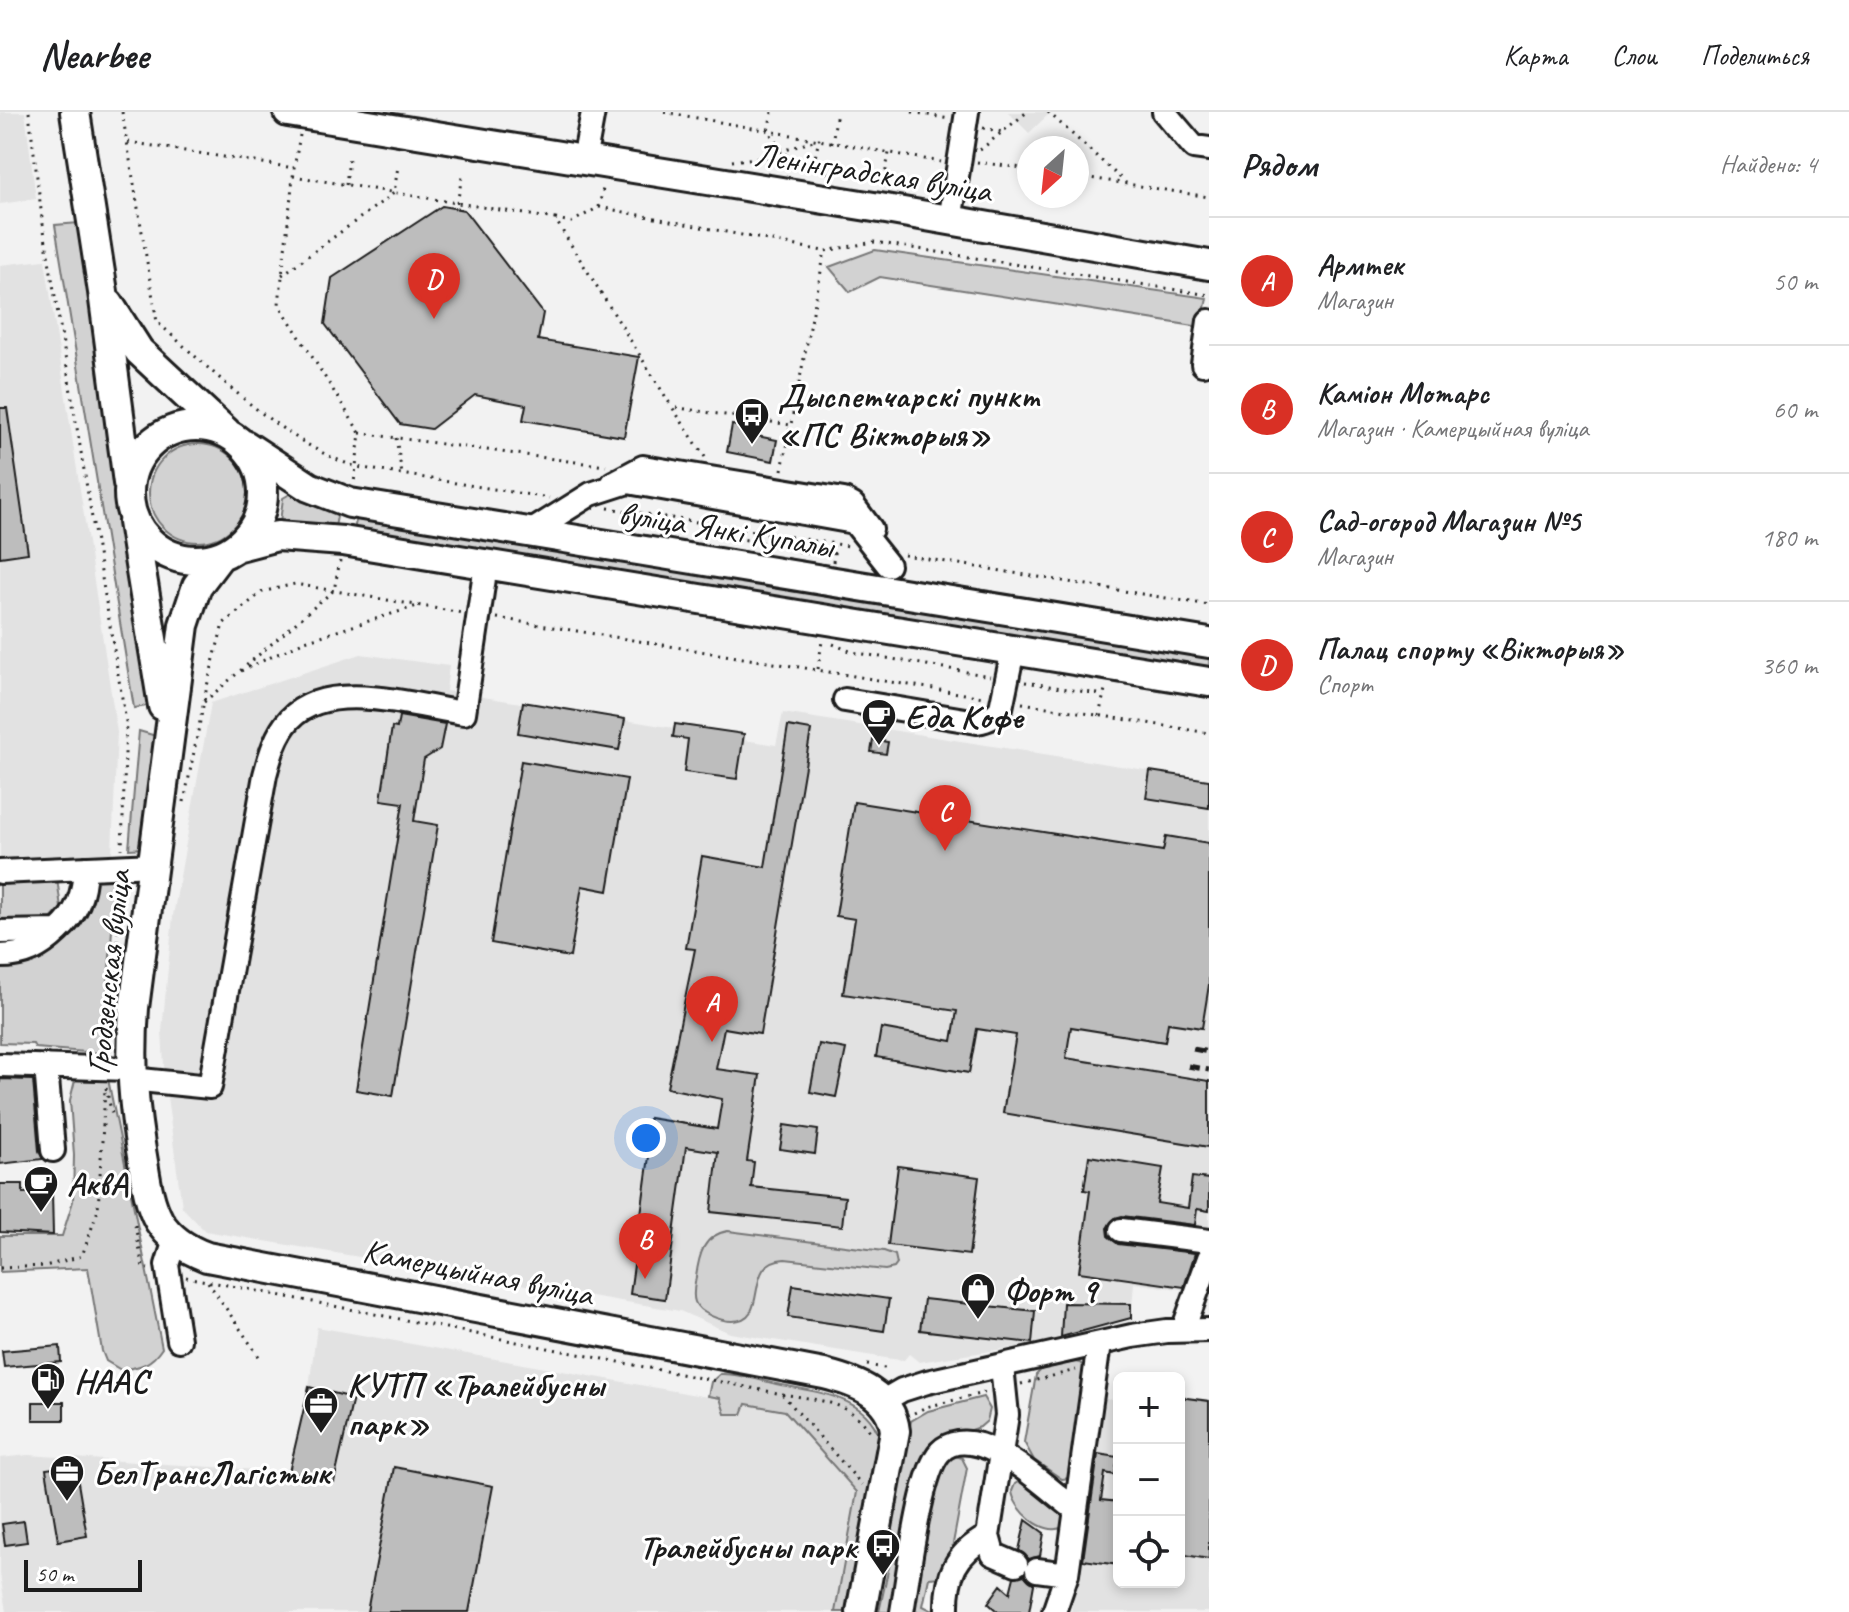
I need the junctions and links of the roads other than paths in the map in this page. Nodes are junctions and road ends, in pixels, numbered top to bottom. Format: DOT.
graph roads {
  1 [pos="75,112"];
  2 [pos="593,112"];
  3 [pos="967,112"];
  4 [pos="1164,112"];
  5 [pos="296,113"];
  6 [pos="1209,149"];
  7 [pos="584,161"];
  8 [pos="950,221"];
  9 [pos="1209,265"];
  10 [pos="103,292"];
  11 [pos="1209,321"];
  12 [pos="1203,364"];
  13 [pos="236,439"];
  14 [pos="130,499"];
  15 [pos="524,532"];
  16 [pos="229,551"];
  17 [pos="486,565"];
  18 [pos="898,593"];
  19 [pos="1209,643"];
  20 [pos="1013,650"];
  21 [pos="1209,682"];
  22 [pos="845,700"];
  23 [pos="167,750"];
  24 [pos="154,865"];
  25 [pos="85,868"];
  26 [pos="0,872"];
  27 [pos="58,931"];
  28 [pos="0,932"];
  29 [pos="0,956"];
  30 [pos="0,1065"];
  31 [pos="46,1066"];
  32 [pos="122,1077"];
  33 [pos="53,1150"];
  34 [pos="1121,1230"];
  35 [pos="175,1240"];
  36 [pos="1209,1241"];
  37 [pos="1209,1258"];
  38 [pos="1183,1330"];
  39 [pos="1209,1330"];
  40 [pos="179,1340"];
  41 [pos="1099,1344"];
  42 [pos="1002,1366"];
  43 [pos="883,1401"];
  44 [pos="1001,1454"];
  45 [pos="1076,1510"];
  46 [pos="988,1536"];
  47 [pos="1067,1574"];
  48 [pos="861,1612"];
  49 [pos="902,1612"];
  50 [pos="947,1612"];
  51 [pos="1054,1612"];
  1 -- 10 [label="main road, Гродзенская вуліца"];
  2 -- 7 [label="street"];
  3 -- 8 [label="street"];
  4 -- 6 [label="street"];
  5 -- 7 [label="main road, Ленінградская вуліца"];
  7 -- 8 [label="main road, Ленінградская вуліца"];
  8 -- 9 [label="main road, Ленінградская вуліца"];
  10 -- 13 [label="main road, Гродзенская вуліца"];
  10 -- 14 [label="main road, Гродзенская вуліца"];
  11 -- 12 [label="street"];
  13 -- 14 [label="main road"];
  13 -- 15 [label="main road, вуліца Янкі Купалы"];
  13 -- 16 [label="main road"];
  14 -- 16 [label="main road"];
  14 -- 23 [label="main road, Гродзенская вуліца"];
  15 -- 18 [label="main road, вуліца Янкі Купалы"];
  15 -- 18 [label="street"];
  16 -- 17 [label="main road"];
  16 -- 23 [label="main road, Гродзенская вуліца"];
  17 -- 20 [label="main road"];
  17 -- 32 [label="street"];
  18 -- 19 [label="main road, вуліца Янкі Купалы"];
  20 -- 21 [label="main road"];
  20 -- 22 [label="street"];
  23 -- 24 [label="main road, Гродзенская вуліца"];
  24 -- 25 [label="street"];
  24 -- 32 [label="main road, Гродзенская вуліца"];
  25 -- 26 [label="street"];
  25 -- 27 [label="street"];
  27 -- 28 [label="street"];
  27 -- 29 [label="street"];
  30 -- 31 [label="street"];
  31 -- 32 [label="street"];
  31 -- 33 [label="street"];
  32 -- 35 [label="main road, Гродзенская вуліца"];
  34 -- 36 [label="street"];
  35 -- 40 [label="street"];
  35 -- 43 [label="main road, Камерцыйная вуліца"];
  37 -- 38 [label="street"];
  38 -- 39 [label="street"];
  38 -- 41 [label="street"];
  41 -- 42 [label="street"];
  41 -- 45 [label="street"];
  42 -- 43 [label="street"];
  42 -- 44 [label="street"];
  43 -- 48 [label="main road"];
  44 -- 45 [label="street"];
  44 -- 46 [label="street"];
  44 -- 49 [label="street"];
  45 -- 47 [label="street"];
  46 -- 47 [label="street"];
  46 -- 50 [label="street"];
  47 -- 51 [label="street"];
}
